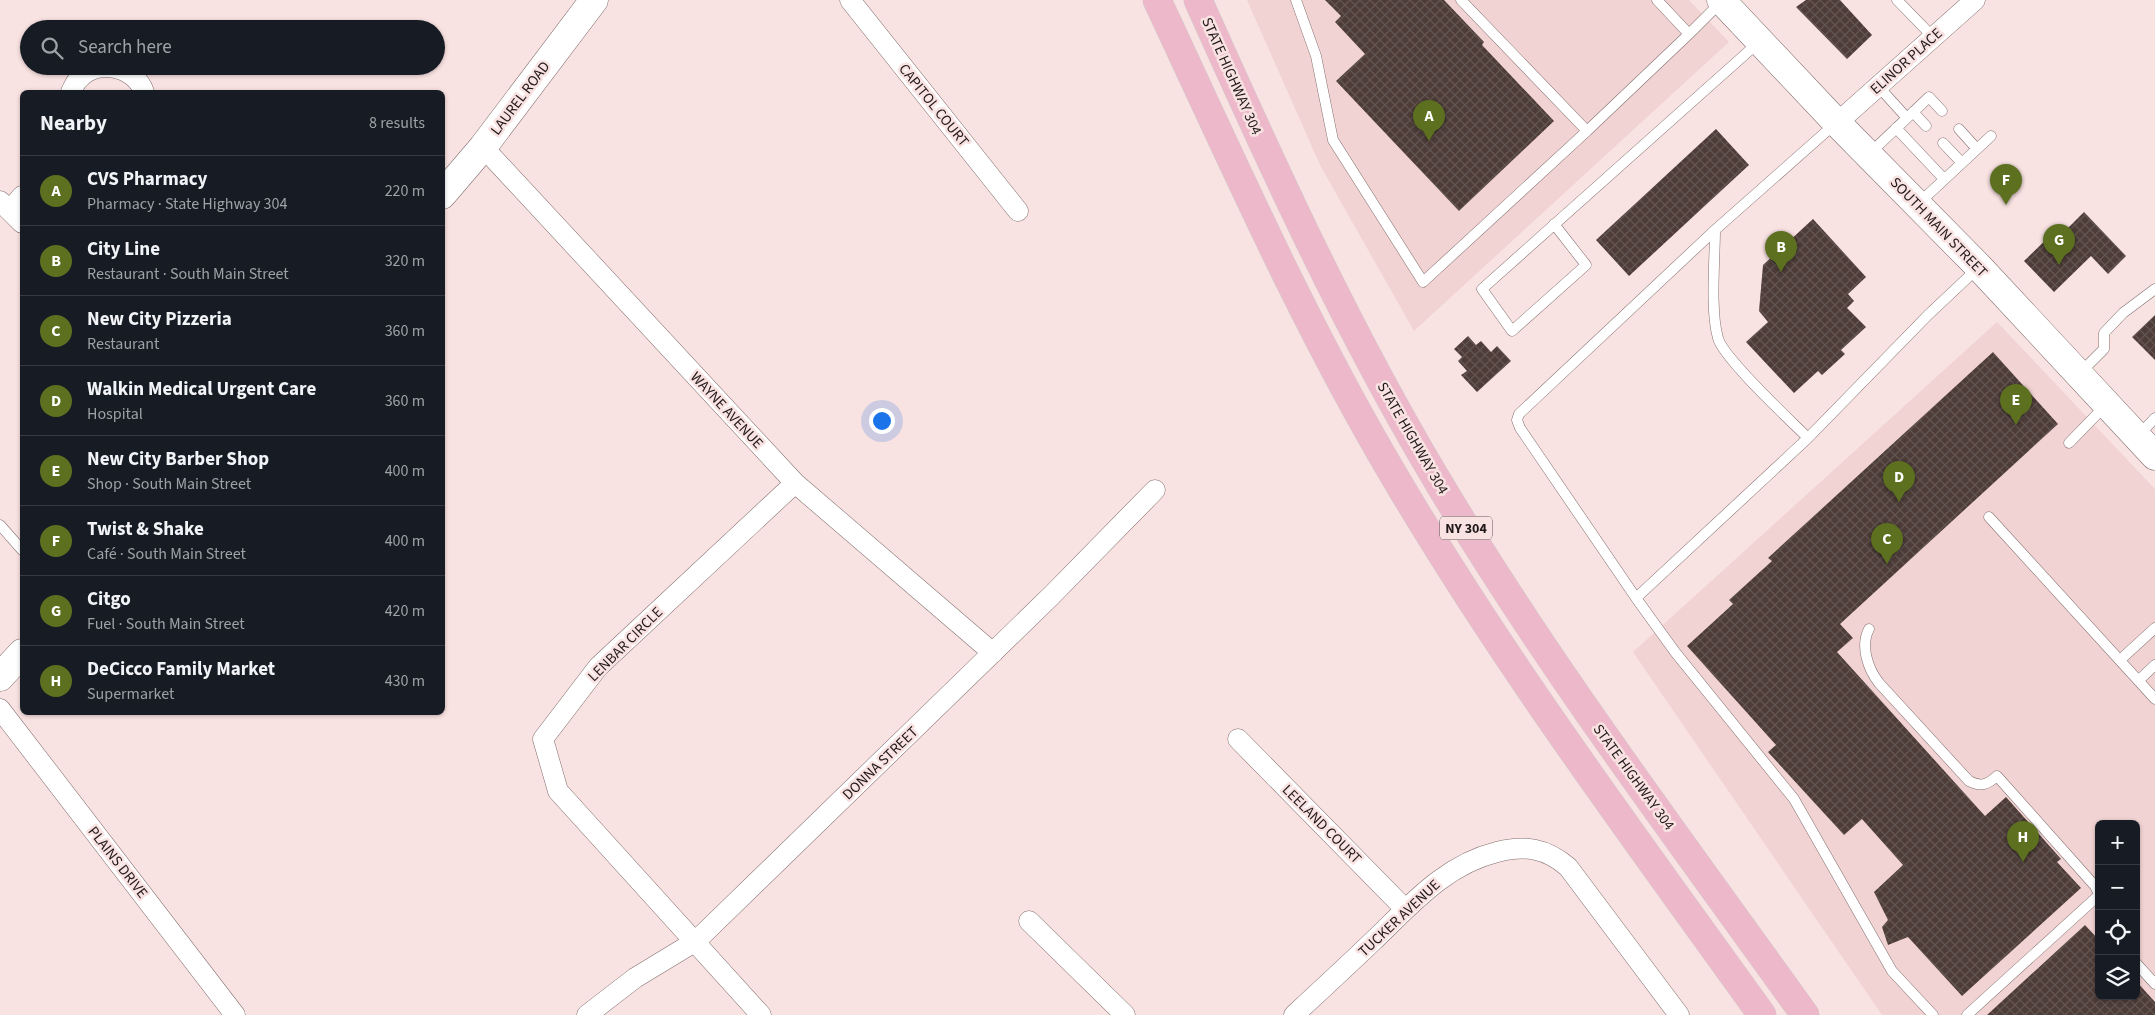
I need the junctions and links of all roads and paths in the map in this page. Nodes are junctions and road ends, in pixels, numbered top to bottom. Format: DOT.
graph roads {
  1 [pos="594,0"];
  2 [pos="850,0"];
  3 [pos="1157,0"];
  4 [pos="1198,0"];
  5 [pos="1296,0"];
  6 [pos="1461,0"];
  7 [pos="1657,0"];
  8 [pos="1897,0"];
  9 [pos="1975,0"];
  10 [pos="1722,1"];
  11 [pos="1689,34"];
  12 [pos="1933,37"];
  13 [pos="1760,41"];
  14 [pos="84,75"];
  15 [pos="132,75"];
  16 [pos="1878,86"];
  17 [pos="71,90"];
  18 [pos="143,90"];
  19 [pos="1942,111"];
  20 [pos="1910,115"];
  21 [pos="1837,123"];
  22 [pos="1926,126"];
  23 [pos="1896,128"];
  24 [pos="1959,129"];
  25 [pos="1587,131"];
  26 [pos="1991,136"];
  27 [pos="1943,143"];
  28 [pos="482,147"];
  29 [pos="1977,149"];
  30 [pos="1868,155"];
  31 [pos="1962,163"];
  32 [pos="1944,179"];
  33 [pos="445,191"];
  34 [pos="1918,205"];
  35 [pos="1018,210"];
  36 [pos="1554,224"];
  37 [pos="1715,230"];
  38 [pos="1979,267"];
  39 [pos="2155,289"];
  40 [pos="2079,374"];
  41 [pos="2107,405"];
  42 [pos="2149,437"];
  43 [pos="1808,438"];
  44 [pos="2069,442"];
  45 [pos="795,484"];
  46 [pos="1155,490"];
  47 [pos="1989,517"];
  48 [pos="0,524"];
  49 [pos="20,548"];
  50 [pos="1636,598"];
  51 [pos="2155,628"];
  52 [pos="1869,629"];
  53 [pos="993,653"];
  54 [pos="20,655"];
  55 [pos="2120,660"];
  56 [pos="2155,665"];
  57 [pos="0,676"];
  58 [pos="2139,680"];
  59 [pos="2155,698"];
  60 [pos="0,709"];
  61 [pos="1238,739"];
  62 [pos="2095,886"];
  63 [pos="2095,898"];
  64 [pos="1405,909"];
  65 [pos="1029,921"];
  66 [pos="696,941"];
  67 [pos="2140,968"];
  68 [pos="2155,984"];
  69 [pos="235,1015"];
  70 [pos="587,1015"];
  71 [pos="761,1015"];
  72 [pos="1125,1015"];
  73 [pos="1294,1015"];
  74 [pos="1679,1015"];
  75 [pos="1762,1015"];
  76 [pos="1805,1015"];
  77 [pos="1933,1015"];
  78 [pos="1967,1015"];
  1 -- 28 [label="street, LAUREL ROAD"];
  2 -- 35 [label="street, CAPITOL COURT"];
  3 -- 75 [label="main road, NY 304"];
  4 -- 76 [label="main road, STATE HIGHWAY 304 / NY 304"];
  5 -- 25 [label="lane"];
  6 -- 25 [label="lane"];
  7 -- 11 [label="lane"];
  8 -- 12 [label="lane"];
  9 -- 12 [label="street, ELINOR PLACE"];
  10 -- 11 [label="lane"];
  10 -- 13 [label="street, SOUTH MAIN STREET"];
  11 -- 25 [label="lane"];
  12 -- 16 [label="street, ELINOR PLACE"];
  13 -- 21 [label="street, SOUTH MAIN STREET"];
  13 -- 36 [label="lane"];
  14 -- 17 [label="street"];
  15 -- 18 [label="street"];
  16 -- 20 [label="lane"];
  16 -- 21 [label="street, ELINOR PLACE"];
  19 -- 20 [label="lane"];
  20 -- 22 [label="lane"];
  20 -- 23 [label="lane"];
  21 -- 30 [label="street, SOUTH MAIN STREET"];
  21 -- 37 [label="lane"];
  23 -- 30 [label="lane"];
  23 -- 32 [label="lane"];
  24 -- 29 [label="lane"];
  26 -- 29 [label="lane"];
  27 -- 31 [label="lane"];
  28 -- 33 [label="street, LAUREL ROAD"];
  28 -- 45 [label="street, WAYNE AVENUE"];
  29 -- 31 [label="lane"];
  30 -- 34 [label="street, SOUTH MAIN STREET"];
  31 -- 32 [label="lane"];
  32 -- 34 [label="lane"];
  34 -- 38 [label="street, SOUTH MAIN STREET"];
  36 -- 36 [label="lane"];
  37 -- 43 [label="lane"];
  37 -- 50 [label="lane"];
  38 -- 40 [label="street, SOUTH MAIN STREET"];
  38 -- 43 [label="lane"];
  39 -- 40 [label="lane"];
  40 -- 41 [label="street, SOUTH MAIN STREET"];
  41 -- 42 [label="street, SOUTH MAIN STREET"];
  41 -- 44 [label="lane"];
  43 -- 50 [label="lane"];
  45 -- 53 [label="street, WAYNE AVENUE"];
  45 -- 66 [label="street, LENBAR CIRCLE"];
  46 -- 53 [label="street, DONNA STREET"];
  47 -- 55 [label="lane"];
  48 -- 49 [label="lane"];
  50 -- 77 [label="lane"];
  51 -- 55 [label="lane"];
  52 -- 62 [label="lane"];
  53 -- 66 [label="street, DONNA STREET"];
  54 -- 57 [label="street"];
  55 -- 58 [label="lane"];
  56 -- 58 [label="lane"];
  58 -- 59 [label="lane"];
  60 -- 69 [label="street, PLAINS DRIVE"];
  61 -- 64 [label="street, LEELAND COURT"];
  63 -- 78 [label="lane"];
  64 -- 73 [label="street, TUCKER AVENUE"];
  64 -- 74 [label="street, TUCKER AVENUE"];
  65 -- 72 [label="street"];
  66 -- 70 [label="street, DONNA STREET"];
  66 -- 71 [label="street"];
  67 -- 68 [label="lane"];
}
